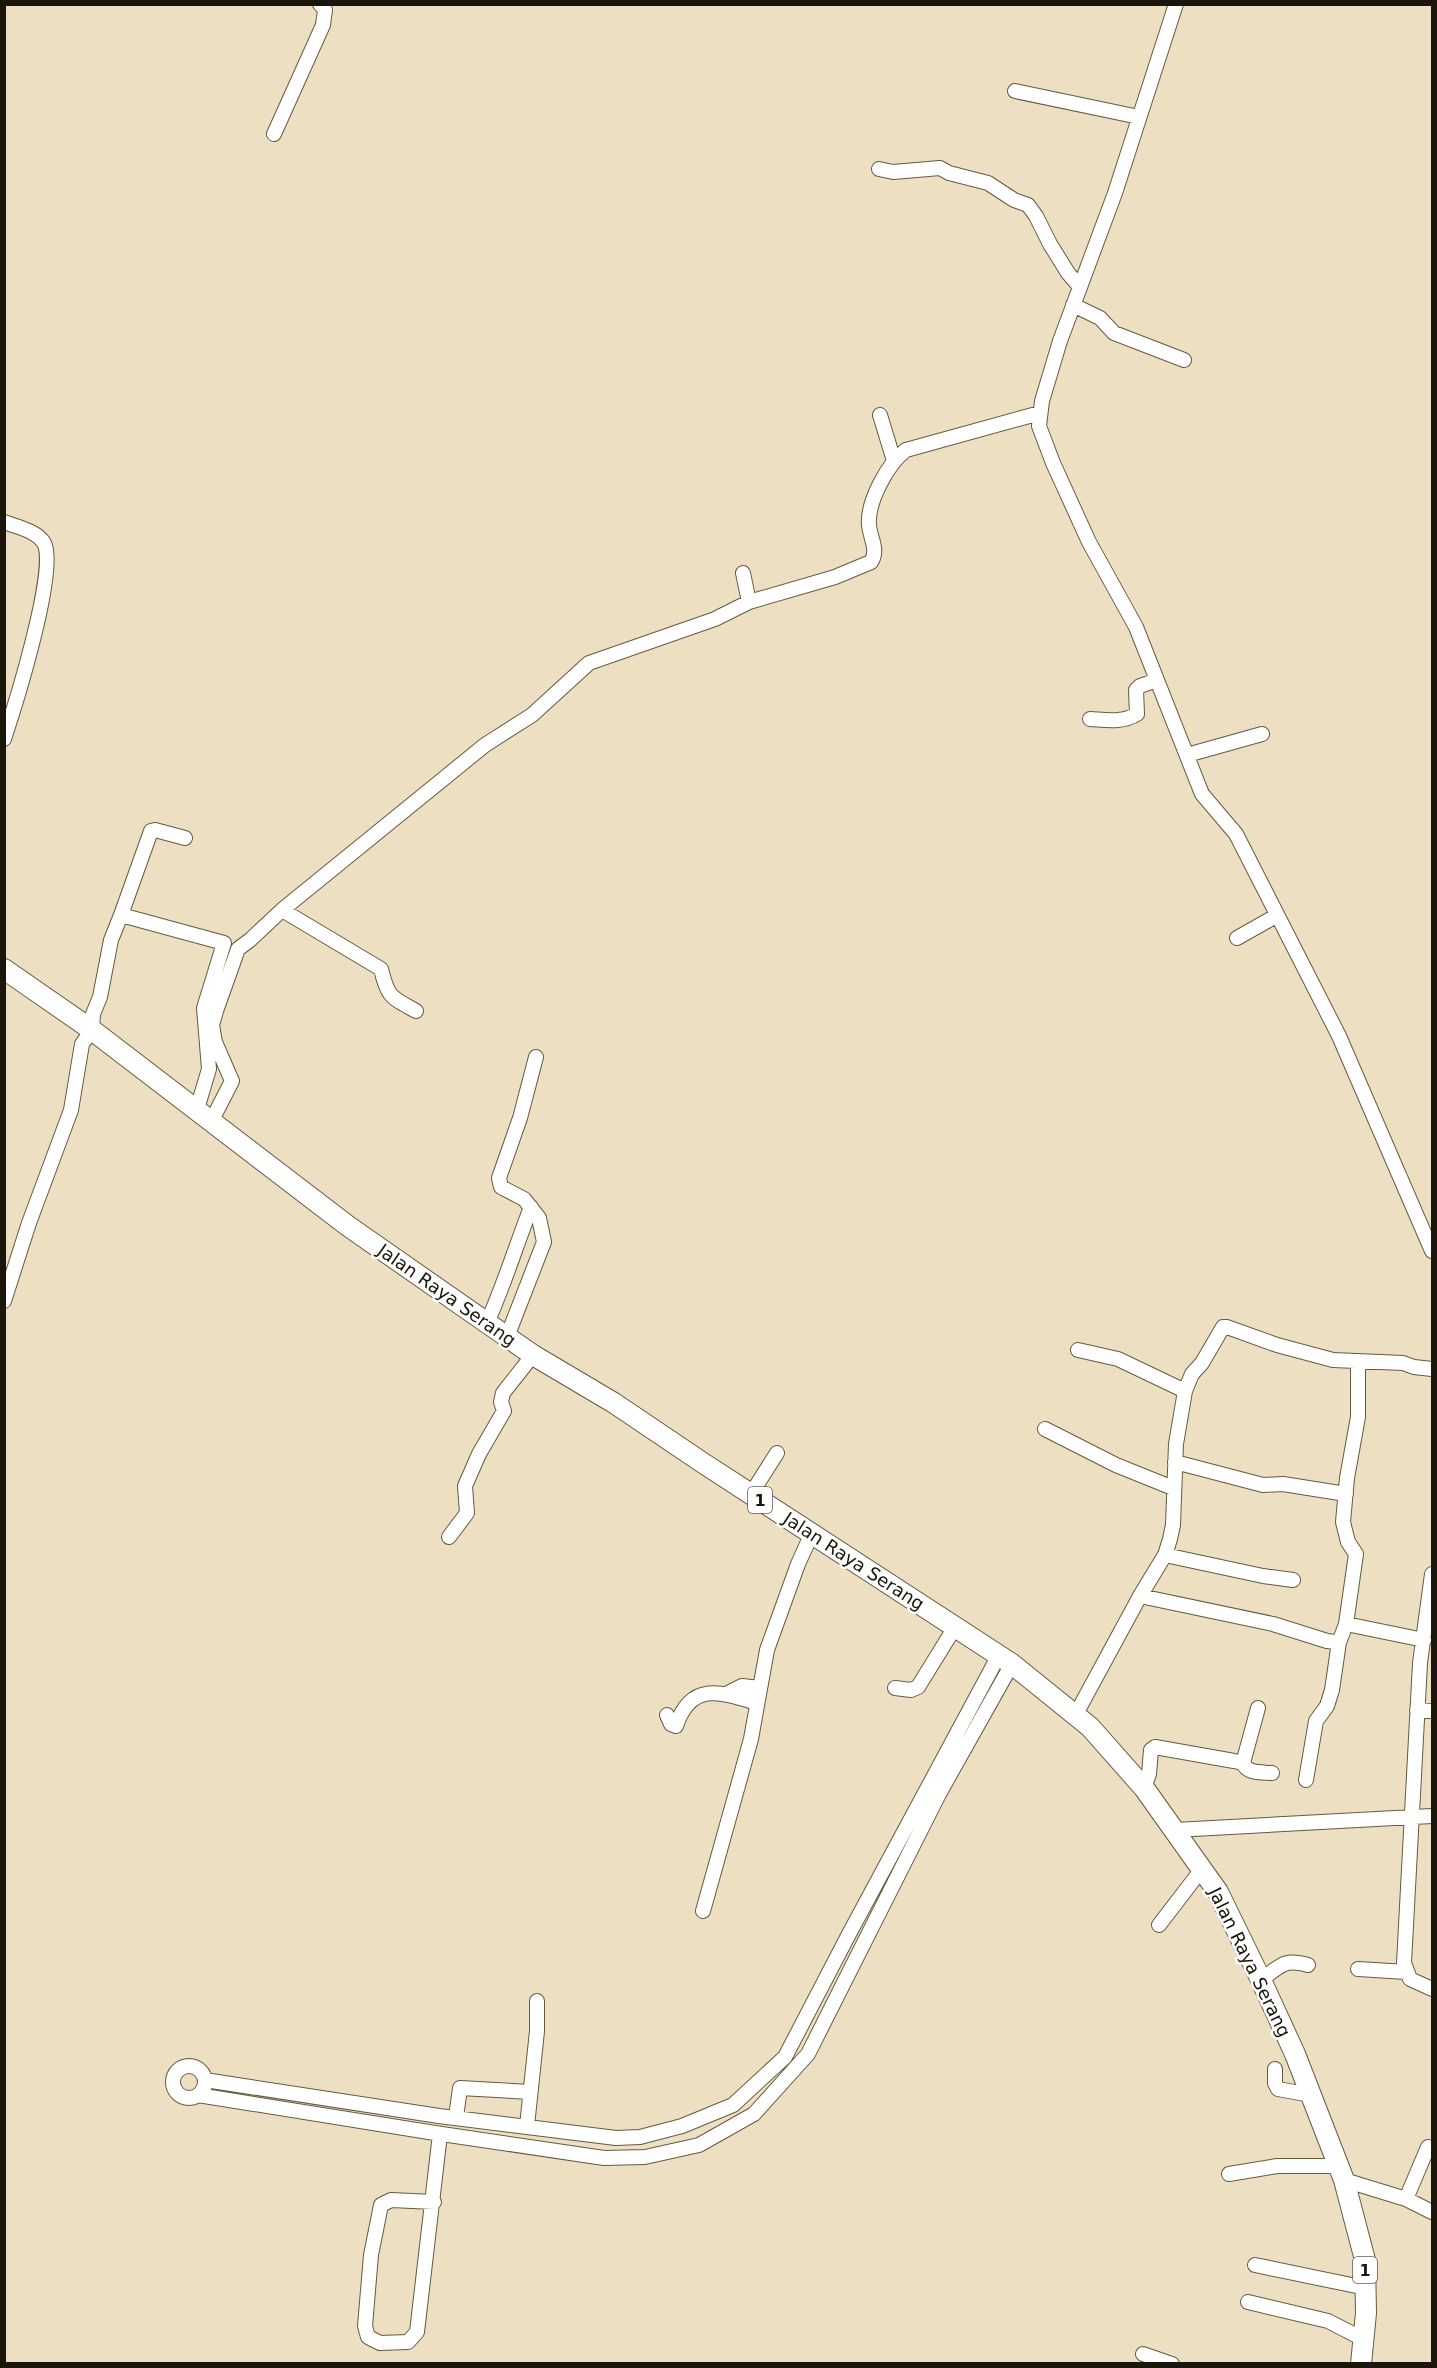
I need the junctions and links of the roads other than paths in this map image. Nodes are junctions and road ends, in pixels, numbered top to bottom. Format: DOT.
graph roads {
  1 [pos="320,4"];
  2 [pos="1176,4"];
  3 [pos="1015,92"];
  4 [pos="1139,117"];
  5 [pos="274,134"];
  6 [pos="879,169"];
  7 [pos="1080,287"];
  8 [pos="1073,305"];
  9 [pos="1184,360"];
  10 [pos="1040,412"];
  11 [pos="880,415"];
  12 [pos="894,461"];
  13 [pos="4,522"];
  14 [pos="743,573"];
  15 [pos="749,602"];
  16 [pos="1157,680"];
  17 [pos="1090,719"];
  18 [pos="1263,734"];
  19 [pos="4,739"];
  20 [pos="1187,755"];
  21 [pos="185,838"];
  22 [pos="282,910"];
  23 [pos="121,915"];
  24 [pos="1276,916"];
  25 [pos="1237,938"];
  26 [pos="4,969"];
  27 [pos="416,1011"];
  28 [pos="92,1030"];
  29 [pos="536,1057"];
  30 [pos="204,1114"];
  31 [pos="531,1207"];
  32 [pos="1432,1251"];
  33 [pos="4,1301"];
  34 [pos="487,1323"];
  35 [pos="507,1337"];
  36 [pos="1078,1350"];
  37 [pos="533,1354"];
  38 [pos="1358,1362"];
  39 [pos="1432,1369"];
  40 [pos="1185,1391"];
  41 [pos="1045,1429"];
  42 [pos="777,1453"];
  43 [pos="1175,1462"];
  44 [pos="1173,1488"];
  45 [pos="751,1494"];
  46 [pos="1346,1494"];
  47 [pos="812,1533"];
  48 [pos="449,1537"];
  49 [pos="1165,1555"];
  50 [pos="1432,1574"];
  51 [pos="1293,1580"];
  52 [pos="1140,1596"];
  53 [pos="1346,1624"];
  54 [pos="955,1627"];
  55 [pos="1427,1638"];
  56 [pos="1339,1641"];
  57 [pos="1005,1659"];
  58 [pos="760,1688"];
  59 [pos="895,1688"];
  60 [pos="726,1694"];
  61 [pos="757,1703"];
  62 [pos="1258,1708"];
  63 [pos="1417,1710"];
  64 [pos="1432,1711"];
  65 [pos="1076,1714"];
  66 [pos="667,1715"];
  67 [pos="1243,1763"];
  68 [pos="1272,1773"];
  69 [pos="1306,1780"];
  70 [pos="1144,1788"];
  71 [pos="1411,1816"];
  72 [pos="1432,1816"];
  73 [pos="1175,1830"];
  74 [pos="1202,1869"];
  75 [pos="703,1911"];
  76 [pos="1158,1925"];
  77 [pos="1308,1965"];
  78 [pos="1358,1968"];
  79 [pos="1406,1972"];
  80 [pos="1262,1980"];
  81 [pos="1432,1989"];
  82 [pos="537,2001"];
  83 [pos="811,2006"];
  84 [pos="827,2016"];
  85 [pos="1275,2068"];
  86 [pos="205,2080"];
  87 [pos="530,2092"];
  88 [pos="198,2095"];
  89 [pos="1311,2095"];
  90 [pos="439,2116"];
  91 [pos="456,2117"];
  92 [pos="527,2126"];
  93 [pos="438,2134"];
  94 [pos="1428,2147"];
  95 [pos="1342,2173"];
  96 [pos="1229,2174"];
  97 [pos="1406,2199"];
  98 [pos="434,2202"];
  99 [pos="1432,2212"];
  100 [pos="1255,2265"];
  101 [pos="1366,2288"];
  102 [pos="1248,2302"];
  103 [pos="1364,2339"];
  104 [pos="1143,2354"];
  105 [pos="1172,2364"];
  106 [pos="1361,2364"];
  1 -- 5 [label="street"];
  2 -- 4 [label="street"];
  3 -- 4 [label="street"];
  4 -- 7 [label="street"];
  6 -- 7 [label="street"];
  7 -- 8 [label="street"];
  8 -- 9 [label="street"];
  8 -- 10 [label="street"];
  10 -- 12 [label="street"];
  10 -- 16 [label="street"];
  11 -- 12 [label="street"];
  12 -- 15 [label="street"];
  13 -- 19 [label="street"];
  14 -- 15 [label="street"];
  15 -- 22 [label="street"];
  16 -- 17 [label="street"];
  16 -- 20 [label="street"];
  18 -- 20 [label="street"];
  20 -- 24 [label="street"];
  21 -- 23 [label="street"];
  22 -- 27 [label="street"];
  22 -- 30 [label="street"];
  23 -- 28 [label="street"];
  23 -- 30 [label="street"];
  24 -- 25 [label="street"];
  24 -- 32 [label="street"];
  26 -- 28 [label="highway, Jalan Raya Serang / 1"];
  28 -- 30 [label="highway, Jalan Raya Serang / 1"];
  28 -- 33 [label="street"];
  29 -- 31 [label="street"];
  30 -- 34 [label="highway, Jalan Raya Serang / 1"];
  31 -- 34 [label="street"];
  31 -- 35 [label="street"];
  34 -- 35 [label="highway, Jalan Raya Serang / 1"];
  35 -- 37 [label="highway, Jalan Raya Serang / 1"];
  36 -- 40 [label="street"];
  37 -- 45 [label="highway, Jalan Raya Serang / 1"];
  37 -- 48 [label="street"];
  38 -- 39 [label="street"];
  38 -- 40 [label="street"];
  38 -- 46 [label="street"];
  40 -- 43 [label="street"];
  41 -- 44 [label="street"];
  42 -- 45 [label="street"];
  43 -- 44 [label="street"];
  43 -- 46 [label="street"];
  44 -- 49 [label="street"];
  45 -- 47 [label="highway, Jalan Raya Serang / 1"];
  46 -- 53 [label="street"];
  47 -- 54 [label="highway, Jalan Raya Serang / 1"];
  47 -- 58 [label="street"];
  49 -- 51 [label="street"];
  49 -- 52 [label="street"];
  50 -- 55 [label="street"];
  52 -- 56 [label="street"];
  52 -- 65 [label="street"];
  53 -- 55 [label="street"];
  53 -- 56 [label="street"];
  54 -- 57 [label="highway, Jalan Raya Serang / 1"];
  54 -- 59 [label="street"];
  55 -- 63 [label="street"];
  56 -- 69 [label="street"];
  57 -- 65 [label="highway, Jalan Raya Serang / 1"];
  57 -- 83 [label="street"];
  57 -- 84 [label="street"];
  58 -- 60 [label="street"];
  58 -- 61 [label="street"];
  60 -- 61 [label="street"];
  60 -- 66 [label="street"];
  61 -- 75 [label="street"];
  62 -- 67 [label="street"];
  63 -- 64 [label="street"];
  63 -- 71 [label="street"];
  65 -- 70 [label="highway, Jalan Raya Serang / 1"];
  67 -- 68 [label="street"];
  67 -- 70 [label="street"];
  70 -- 73 [label="highway, Jalan Raya Serang / 1"];
  71 -- 72 [label="street"];
  71 -- 73 [label="street"];
  71 -- 79 [label="street"];
  73 -- 74 [label="highway, Jalan Raya Serang / 1"];
  74 -- 76 [label="street"];
  74 -- 80 [label="highway, Jalan Raya Serang / 1"];
  77 -- 80 [label="street"];
  78 -- 79 [label="street"];
  79 -- 81 [label="street"];
  80 -- 89 [label="highway, Jalan Raya Serang / 1"];
  82 -- 87 [label="street"];
  83 -- 84 [label="street"];
  83 -- 92 [label="street"];
  84 -- 93 [label="street"];
  85 -- 89 [label="street"];
  86 -- 88 [label="street"];
  86 -- 88 [label="street"];
  86 -- 90 [label="street"];
  87 -- 91 [label="street"];
  87 -- 92 [label="street"];
  88 -- 93 [label="street"];
  89 -- 95 [label="highway, Jalan Raya Serang / 1"];
  90 -- 91 [label="street"];
  90 -- 93 [label="street"];
  91 -- 92 [label="street"];
  93 -- 98 [label="street"];
  94 -- 97 [label="street"];
  95 -- 96 [label="street"];
  95 -- 97 [label="street"];
  95 -- 101 [label="highway, Jalan Raya Serang / 1"];
  97 -- 99 [label="street"];
  98 -- 98 [label="street"];
  100 -- 101 [label="street"];
  101 -- 103 [label="highway, Jalan Raya Serang / 1"];
  102 -- 103 [label="street"];
  103 -- 106 [label="highway, Jalan Raya Serang / 1"];
  104 -- 105 [label="street"];
}
